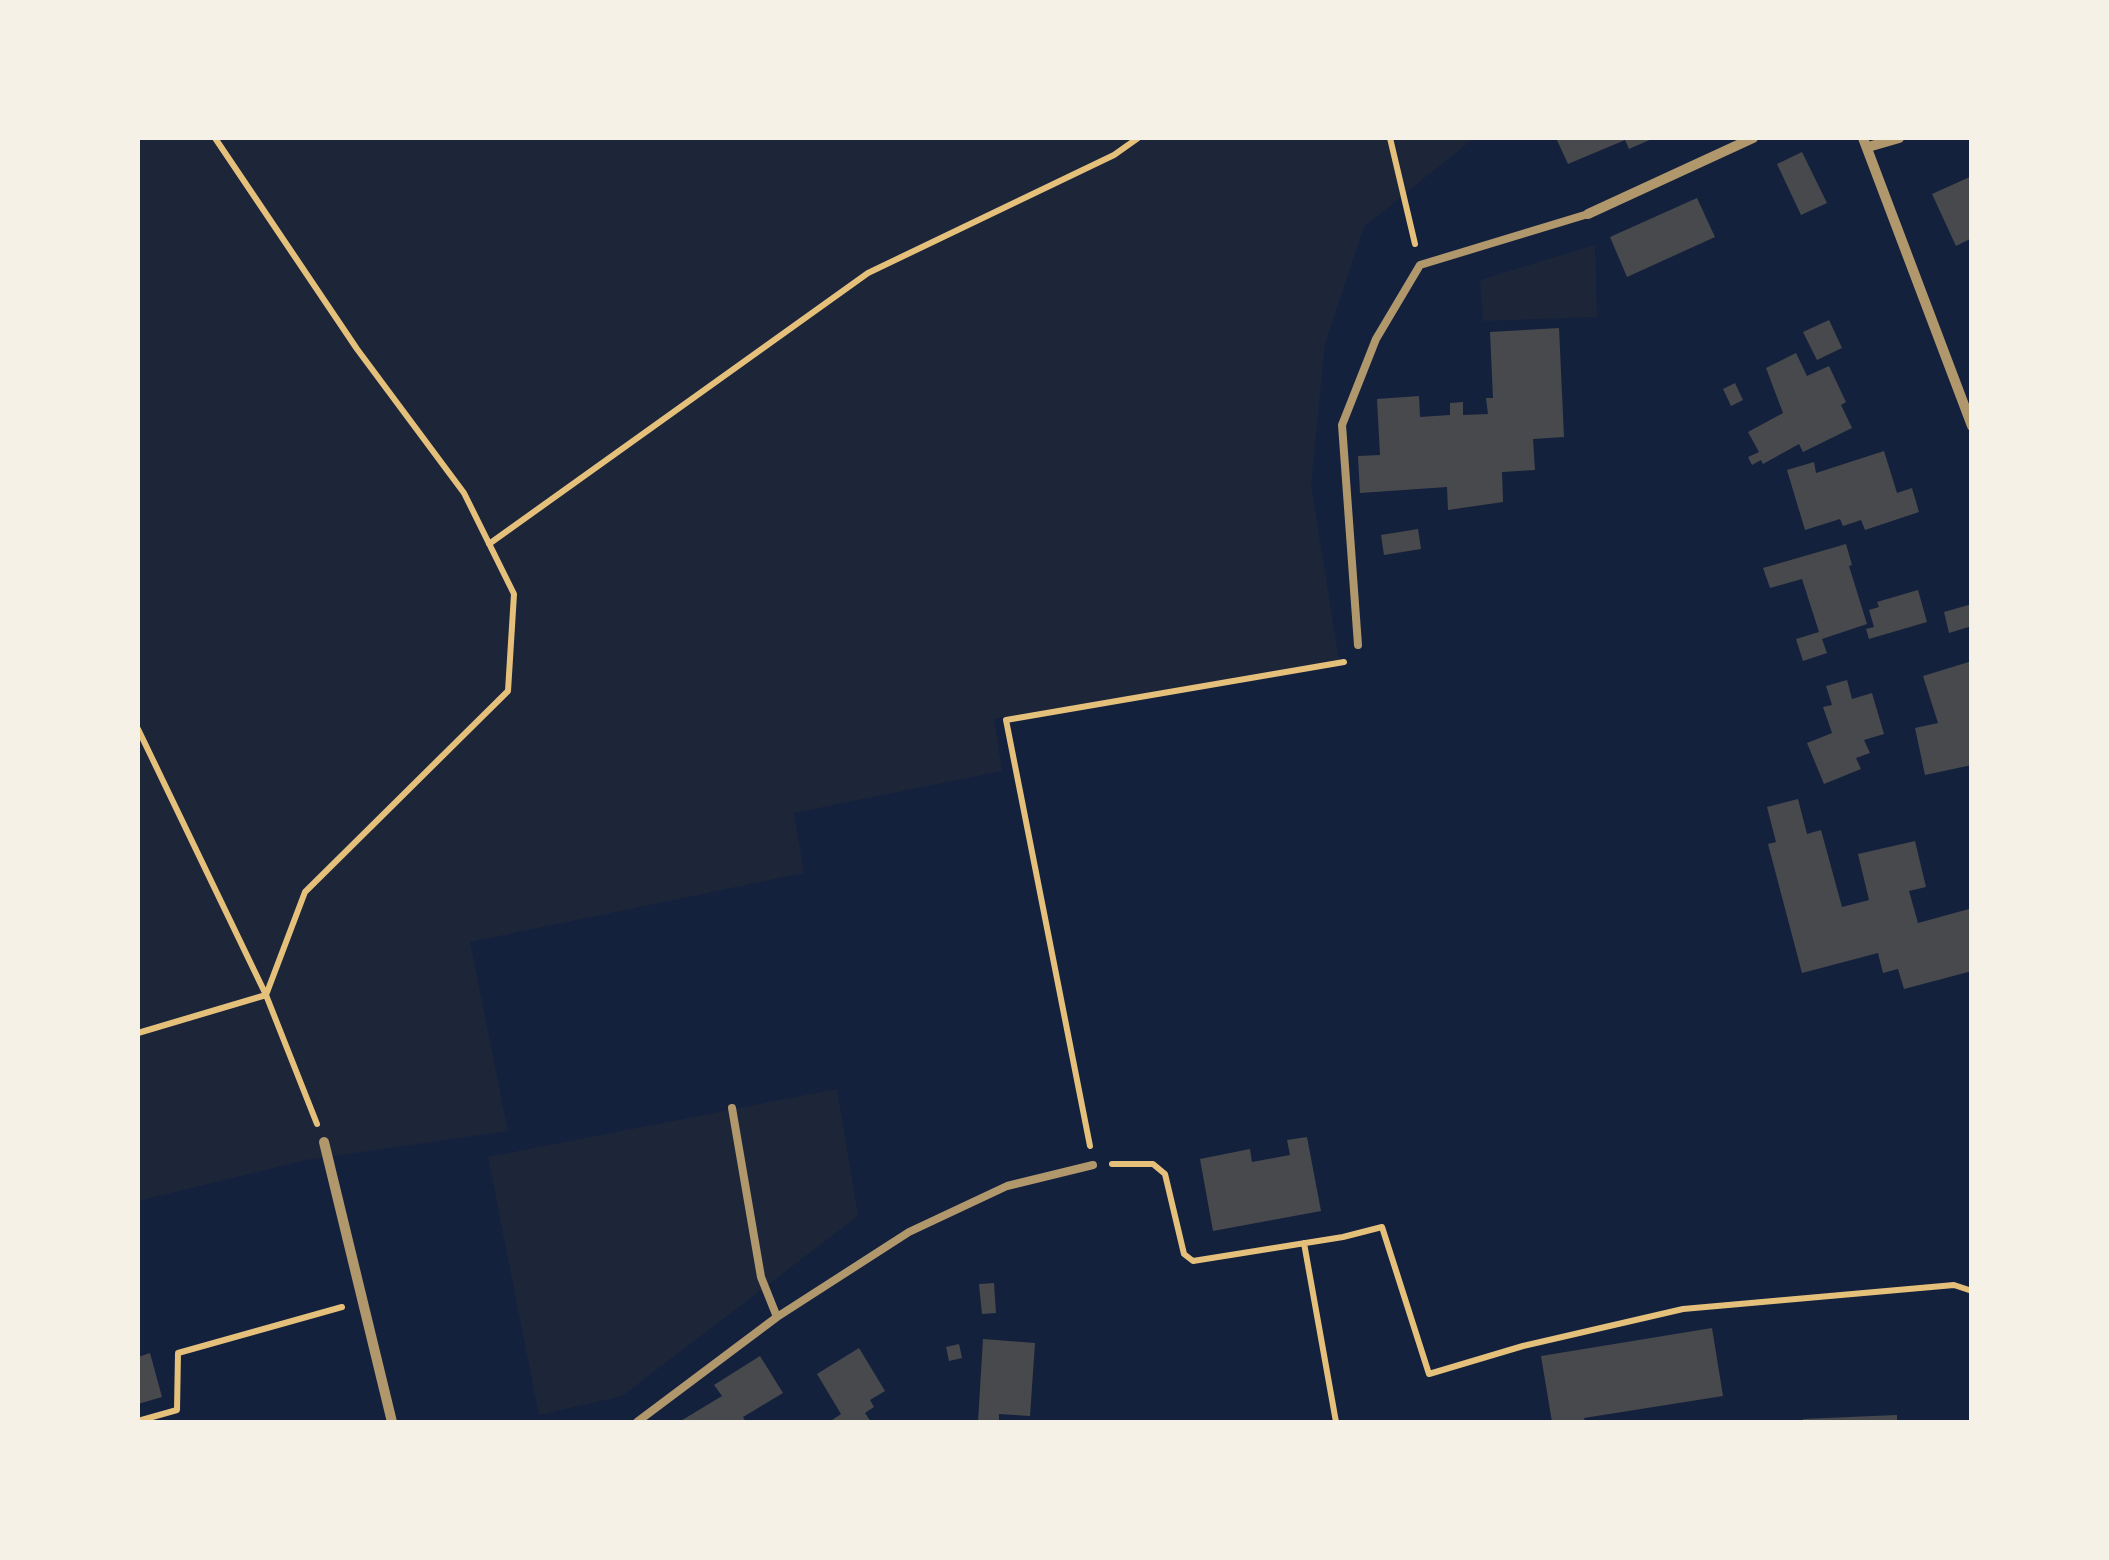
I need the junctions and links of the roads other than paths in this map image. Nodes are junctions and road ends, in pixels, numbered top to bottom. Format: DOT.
graph roads {
  1 [pos="1753,138"];
  2 [pos="1899,138"];
  3 [pos="1866,142"];
  4 [pos="1588,214"];
  5 [pos="1972,426"];
  6 [pos="1358,645"];
  7 [pos="732,1108"];
  8 [pos="324,1142"];
  9 [pos="1093,1164"];
  10 [pos="777,1317"];
  11 [pos="392,1422"];
  12 [pos="637,1422"];
  1 -- 4 [label="street"];
  2 -- 3 [label="street"];
  3 -- 5 [label="street"];
  4 -- 6 [label="lane"];
  7 -- 10 [label="lane"];
  8 -- 11 [label="street"];
  9 -- 10 [label="lane"];
  10 -- 12 [label="lane"];
}
